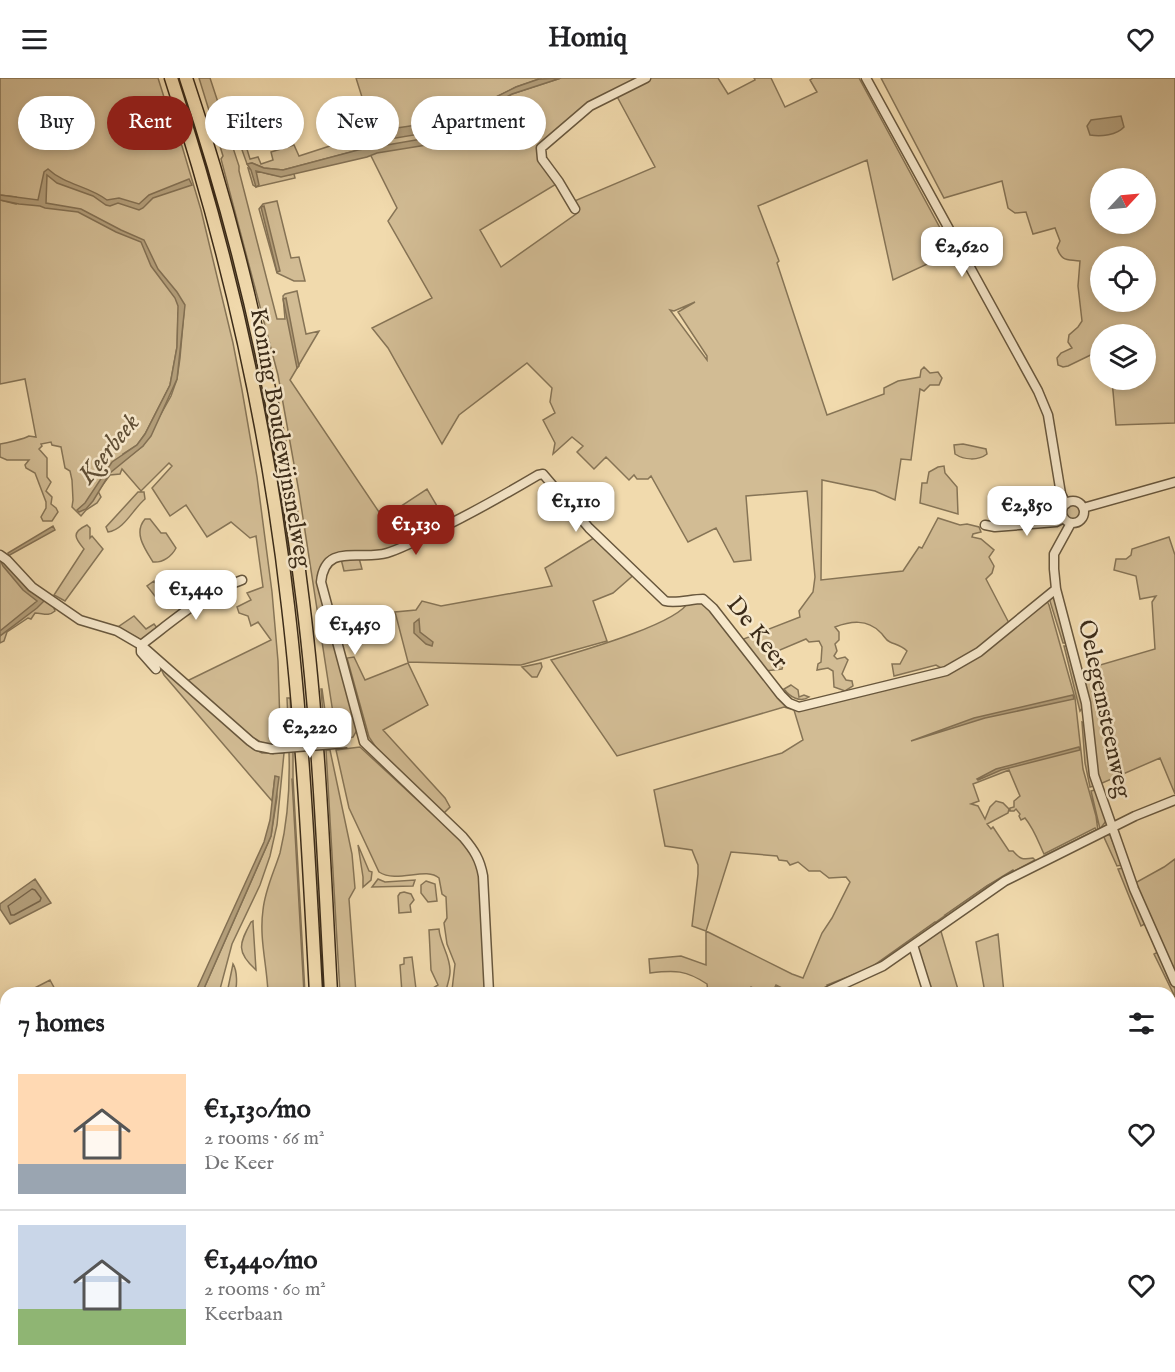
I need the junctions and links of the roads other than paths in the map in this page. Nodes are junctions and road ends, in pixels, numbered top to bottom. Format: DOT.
graph roads {
  1 [pos="171,78"];
  2 [pos="186,78"];
  3 [pos="646,78"];
  4 [pos="866,78"];
  5 [pos="574,209"];
  6 [pos="1175,482"];
  7 [pos="1069,503"];
  8 [pos="1083,508"];
  9 [pos="1067,520"];
  10 [pos="985,525"];
  11 [pos="0,555"];
  12 [pos="242,580"];
  13 [pos="1056,590"];
  14 [pos="141,645"];
  15 [pos="156,669"];
  16 [pos="364,742"];
  17 [pos="1175,800"];
  18 [pos="1111,827"];
  19 [pos="913,945"];
  20 [pos="1175,982"];
  21 [pos="316,987"];
  22 [pos="331,987"];
  23 [pos="489,987"];
  24 [pos="837,987"];
  25 [pos="926,987"];
  1 -- 21 [label="highway, Koning Boudewijnsnelweg"];
  2 -- 22 [label="highway, Koning Boudewijnsnelweg"];
  3 -- 5 [label="street"];
  4 -- 7 [label="street"];
  6 -- 8 [label="street"];
  7 -- 8 [label="street"];
  7 -- 9 [label="street"];
  8 -- 9 [label="street"];
  9 -- 10 [label="street"];
  9 -- 13 [label="street, Oelegemsteenweg"];
  11 -- 14 [label="street"];
  12 -- 14 [label="street"];
  13 -- 16 [label="street, De Keer"];
  13 -- 18 [label="street, Oelegemsteenweg"];
  14 -- 15 [label="street"];
  14 -- 16 [label="street, bridge"];
  16 -- 23 [label="street"];
  17 -- 18 [label="street"];
  18 -- 19 [label="street"];
  18 -- 20 [label="street, Oelegemsteenweg"];
  19 -- 24 [label="street"];
  19 -- 25 [label="street"];
}
